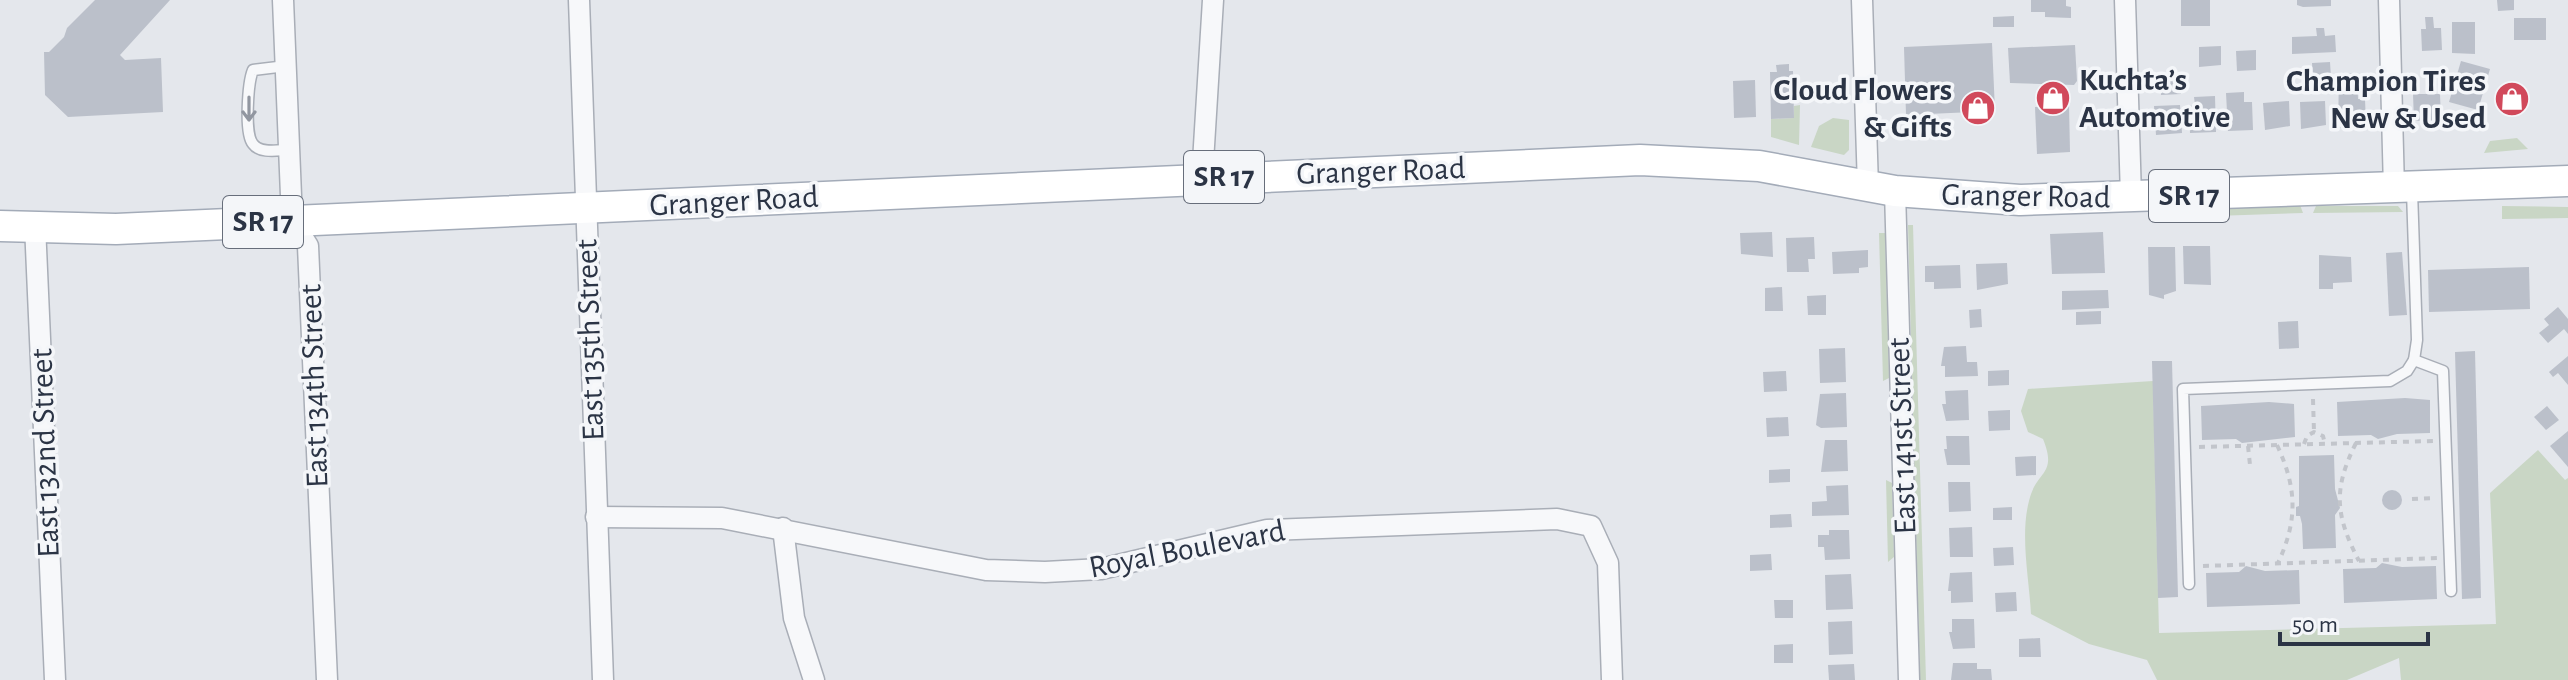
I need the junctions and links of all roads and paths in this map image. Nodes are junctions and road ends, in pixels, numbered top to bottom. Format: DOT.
graph roads {
  1 [pos="283,0"];
  2 [pos="579,0"];
  3 [pos="1213,0"];
  4 [pos="1862,0"];
  5 [pos="2125,0"];
  6 [pos="2389,0"];
  7 [pos="286,66"];
  8 [pos="289,150"];
  9 [pos="1202,178"];
  10 [pos="2568,181"];
  11 [pos="1881,189"];
  12 [pos="2403,189"];
  13 [pos="2131,197"];
  14 [pos="585,208"];
  15 [pos="292,220"];
  16 [pos="35,225"];
  17 [pos="0,226"];
  18 [pos="2414,360"];
  19 [pos="2313,384"];
  20 [pos="2314,432"];
  21 [pos="2446,440"];
  22 [pos="2356,443"];
  23 [pos="2304,444"];
  24 [pos="2325,444"];
  25 [pos="2277,445"];
  26 [pos="2248,446"];
  27 [pos="2185,448"];
  28 [pos="2250,465"];
  29 [pos="2448,497"];
  30 [pos="2412,499"];
  31 [pos="596,517"];
  32 [pos="783,528"];
  33 [pos="2450,557"];
  34 [pos="2359,561"];
  35 [pos="2278,563"];
  36 [pos="2188,567"];
  37 [pos="2189,584"];
  38 [pos="2451,591"];
  39 [pos="55,680"];
  40 [pos="327,680"];
  41 [pos="603,680"];
  42 [pos="814,680"];
  43 [pos="1612,680"];
  44 [pos="1909,680"];
  1 -- 7 [label="street, East 134th Street"];
  2 -- 14 [label="street, East 135th Street"];
  3 -- 9 [label="street"];
  4 -- 11 [label="street, East 141st Street"];
  5 -- 13 [label="street"];
  6 -- 12 [label="street"];
  7 -- 8 [label="street, East 134th Street"];
  7 -- 8 [label="lane, one-way"];
  8 -- 15 [label="street, East 134th Street"];
  9 -- 11 [label="main road, Granger Road / SR 17"];
  9 -- 14 [label="main road, Granger Road / SR 17"];
  10 -- 12 [label="main road, Granger Road / SR 17"];
  11 -- 13 [label="main road, Granger Road / SR 17"];
  11 -- 44 [label="street, East 141st Street"];
  12 -- 13 [label="main road, Granger Road / SR 17"];
  12 -- 18 [label="lane"];
  14 -- 15 [label="main road, Granger Road / SR 17"];
  14 -- 31 [label="street, East 135th Street"];
  15 -- 16 [label="main road, Granger Road / SR 17"];
  15 -- 40 [label="street, East 134th Street"];
  16 -- 17 [label="main road, Granger Road / SR 17"];
  16 -- 39 [label="street, East 132nd Street"];
  18 -- 19 [label="lane"];
  18 -- 21 [label="lane"];
  19 -- 20 [label="path"];
  19 -- 27 [label="lane"];
  20 -- 23 [label="path"];
  20 -- 24 [label="path"];
  21 -- 22 [label="path"];
  21 -- 29 [label="lane"];
  22 -- 24 [label="path"];
  22 -- 34 [label="path"];
  23 -- 24 [label="path"];
  23 -- 25 [label="path"];
  25 -- 26 [label="path"];
  25 -- 35 [label="path"];
  26 -- 27 [label="path"];
  26 -- 28 [label="path"];
  27 -- 36 [label="lane"];
  29 -- 30 [label="path"];
  29 -- 33 [label="lane"];
  31 -- 32 [label="street, Royal Boulevard"];
  31 -- 41 [label="street, East 135th Street"];
  32 -- 42 [label="street"];
  32 -- 43 [label="street, Royal Boulevard"];
  33 -- 34 [label="path"];
  33 -- 38 [label="lane"];
  34 -- 35 [label="path"];
  35 -- 36 [label="path"];
  36 -- 37 [label="lane"];
}
